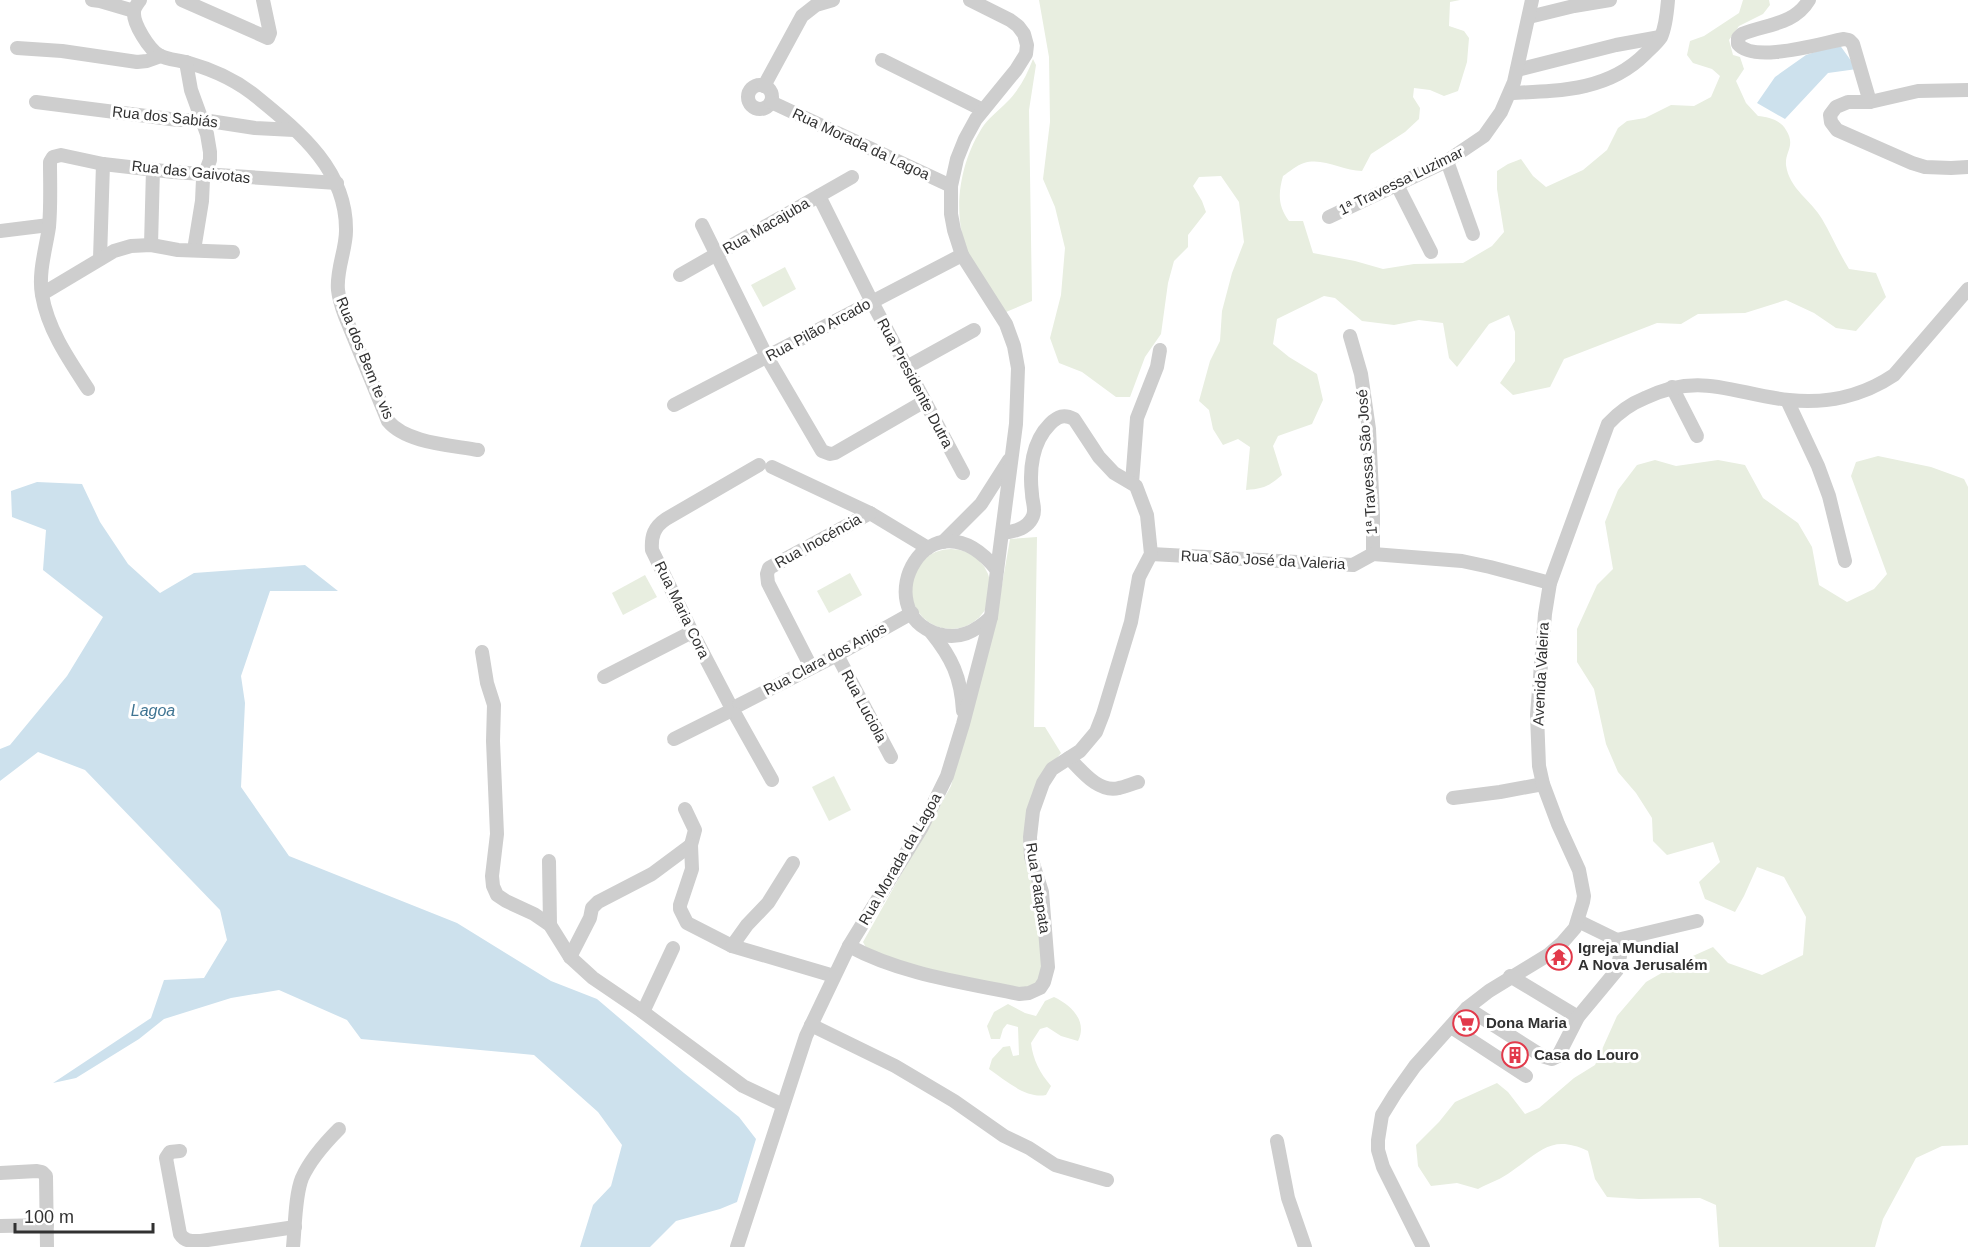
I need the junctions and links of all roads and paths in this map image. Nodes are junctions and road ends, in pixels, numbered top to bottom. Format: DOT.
graph roads {
  1 [pos="92,0"];
  2 [pos="100,0"];
  3 [pos="182,0"];
  4 [pos="249,0"];
  5 [pos="833,0"];
  6 [pos="969,0"];
  7 [pos="1532,0"];
  8 [pos="1610,0"];
  9 [pos="1668,0"];
  10 [pos="1809,0"];
  11 [pos="263,2"];
  12 [pos="137,6"];
  13 [pos="1528,17"];
  14 [pos="1660,38"];
  15 [pos="17,48"];
  16 [pos="161,56"];
  17 [pos="882,60"];
  18 [pos="186,62"];
  19 [pos="1517,70"];
  20 [pos="764,86"];
  21 [pos="1968,90"];
  22 [pos="1510,93"];
  23 [pos="36,102"];
  24 [pos="771,102"];
  25 [pos="1870,102"];
  26 [pos="983,110"];
  27 [pos="203,120"];
  28 [pos="294,130"];
  29 [pos="1447,161"];
  30 [pos="103,164"];
  31 [pos="1968,167"];
  32 [pos="153,169"];
  33 [pos="205,173"];
  34 [pos="852,177"];
  35 [pos="337,183"];
  36 [pos="1397,185"];
  37 [pos="951,186"];
  38 [pos="819,196"];
  39 [pos="1329,217"];
  40 [pos="49,225"];
  41 [pos="702,225"];
  42 [pos="0,231"];
  43 [pos="1473,234"];
  44 [pos="151,245"];
  45 [pos="194,250"];
  46 [pos="233,252"];
  47 [pos="1431,252"];
  48 [pos="717,254"];
  49 [pos="962,255"];
  50 [pos="100,259"];
  51 [pos="680,275"];
  52 [pos="1968,289"];
  53 [pos="42,294"];
  54 [pos="872,302"];
  55 [pos="974,330"];
  56 [pos="1350,336"];
  57 [pos="1160,350"];
  58 [pos="767,357"];
  59 [pos="907,367"];
  60 [pos="1672,387"];
  61 [pos="88,389"];
  62 [pos="1787,400"];
  63 [pos="925,401"];
  64 [pos="674,405"];
  65 [pos="1697,436"];
  66 [pos="478,450"];
  67 [pos="1012,456"];
  68 [pos="963,473"];
  69 [pos="1131,483"];
  70 [pos="870,513"];
  71 [pos="1002,533"];
  72 [pos="943,542"];
  73 [pos="928,548"];
  74 [pos="1151,554"];
  75 [pos="1372,554"];
  76 [pos="1845,561"];
  77 [pos="998,570"];
  78 [pos="1550,583"];
  79 [pos="912,613"];
  80 [pos="991,617"];
  81 [pos="692,632"];
  82 [pos="931,632"];
  83 [pos="482,652"];
  84 [pos="837,655"];
  85 [pos="811,667"];
  86 [pos="604,677"];
  87 [pos="733,708"];
  88 [pos="963,724"];
  89 [pos="674,739"];
  90 [pos="891,757"];
  91 [pos="1070,758"];
  92 [pos="772,780"];
  93 [pos="1138,782"];
  94 [pos="1543,784"];
  95 [pos="1453,798"];
  96 [pos="685,809"];
  97 [pos="691,845"];
  98 [pos="549,861"];
  99 [pos="793,863"];
  100 [pos="1578,921"];
  101 [pos="1697,921"];
  102 [pos="550,925"];
  103 [pos="1617,940"];
  104 [pos="732,946"];
  105 [pos="849,946"];
  106 [pos="673,948"];
  107 [pos="570,957"];
  108 [pos="834,976"];
  109 [pos="1509,976"];
  110 [pos="1467,1008"];
  111 [pos="643,1012"];
  112 [pos="1578,1017"];
  113 [pos="811,1025"];
  114 [pos="1451,1027"];
  115 [pos="1526,1076"];
  116 [pos="783,1106"];
  117 [pos="339,1129"];
  118 [pos="1277,1141"];
  119 [pos="180,1150"];
  120 [pos="0,1173"];
  121 [pos="1107,1180"];
  122 [pos="47,1225"];
  123 [pos="0,1226"];
  124 [pos="295,1227"];
  125 [pos="47,1247"];
  126 [pos="293,1247"];
  127 [pos="737,1247"];
  128 [pos="1305,1247"];
  129 [pos="1423,1247"];
  1 -- 2 [label="street"];
  2 -- 12 [label="street"];
  3 -- 11 [label="street"];
  4 -- 11 [label="street"];
  5 -- 20 [label="street"];
  6 -- 26 [label="street, Rua Morada da Lagoa"];
  7 -- 13 [label="street, 1ª Travessa Luzimar"];
  8 -- 13 [label="street"];
  9 -- 14 [label="street"];
  10 -- 25 [label="street"];
  12 -- 16 [label="street"];
  13 -- 19 [label="street, 1ª Travessa Luzimar"];
  14 -- 19 [label="street"];
  14 -- 22 [label="street"];
  15 -- 16 [label="street"];
  16 -- 18 [label="street, Rua dos Bem te vis"];
  17 -- 26 [label="street"];
  18 -- 27 [label="street"];
  18 -- 28 [label="street, Rua dos Bem te vis"];
  19 -- 22 [label="street, 1ª Travessa Luzimar"];
  20 -- 24 [label="street"];
  20 -- 24 [label="street"];
  21 -- 25 [label="street"];
  22 -- 29 [label="street, 1ª Travessa Luzimar"];
  23 -- 27 [label="street, Rua dos Sabiás"];
  24 -- 37 [label="street, Rua Morada da Lagoa"];
  25 -- 31 [label="street"];
  26 -- 37 [label="street, Rua Morada da Lagoa"];
  27 -- 28 [label="street, Rua dos Sabiás"];
  27 -- 33 [label="street"];
  28 -- 35 [label="street, Rua dos Bem te vis"];
  29 -- 36 [label="street, 1ª Travessa Luzimar"];
  29 -- 43 [label="street"];
  30 -- 32 [label="street, Rua das Gaivotas"];
  30 -- 40 [label="street, Rua das Gaivotas"];
  30 -- 50 [label="street"];
  32 -- 33 [label="street, Rua das Gaivotas"];
  32 -- 44 [label="street"];
  33 -- 35 [label="street, Rua das Gaivotas"];
  33 -- 45 [label="street"];
  34 -- 38 [label="street, Rua Macajuba"];
  35 -- 66 [label="street, Rua dos Bem te vis"];
  36 -- 39 [label="street, 1ª Travessa Luzimar"];
  36 -- 47 [label="street"];
  37 -- 49 [label="street, Rua Morada da Lagoa"];
  38 -- 48 [label="street, Rua Macajuba"];
  38 -- 54 [label="street, Rua Presidente Dutra"];
  40 -- 42 [label="street"];
  40 -- 53 [label="street"];
  41 -- 48 [label="street"];
  44 -- 45 [label="street"];
  44 -- 50 [label="street"];
  45 -- 46 [label="street"];
  48 -- 51 [label="street, Rua Macajuba"];
  48 -- 58 [label="street"];
  49 -- 54 [label="street, Rua Pilão Arcado"];
  49 -- 67 [label="street, Rua Morada da Lagoa"];
  50 -- 53 [label="street"];
  52 -- 62 [label="street, Avenida Valeira"];
  53 -- 61 [label="street"];
  54 -- 58 [label="street, Rua Pilão Arcado"];
  54 -- 59 [label="street, Rua Presidente Dutra"];
  55 -- 59 [label="street"];
  56 -- 75 [label="street, 1ª Travessa São José"];
  57 -- 69 [label="street"];
  58 -- 63 [label="street"];
  58 -- 64 [label="street, Rua Pilão Arcado"];
  59 -- 63 [label="street, Rua Presidente Dutra"];
  60 -- 62 [label="street, Avenida Valeira"];
  60 -- 65 [label="street"];
  60 -- 78 [label="street, Avenida Valeira"];
  62 -- 76 [label="street"];
  63 -- 68 [label="street, Rua Presidente Dutra"];
  67 -- 71 [label="street, Rua Morada da Lagoa"];
  67 -- 72 [label="street"];
  69 -- 71 [label="street"];
  69 -- 74 [label="street"];
  70 -- 73 [label="street, Rua Maria Cora"];
  70 -- 81 [label="street, Rua Maria Cora"];
  70 -- 85 [label="street, Rua Inocéncia"];
  71 -- 77 [label="street, Rua Morada da Lagoa"];
  72 -- 73 [label="street"];
  72 -- 77 [label="street"];
  73 -- 79 [label="street"];
  74 -- 75 [label="street, Rua São José da Valeria"];
  74 -- 91 [label="street, Rua Patapata"];
  75 -- 78 [label="street, Rua São José da Valeria"];
  77 -- 80 [label="street, Rua Morada da Lagoa"];
  78 -- 94 [label="street, Avenida Valeira"];
  79 -- 82 [label="street"];
  79 -- 84 [label="street, Rua Clara dos Anjos"];
  80 -- 82 [label="street"];
  80 -- 88 [label="street, Rua Morada da Lagoa"];
  81 -- 86 [label="street"];
  81 -- 87 [label="street, Rua Maria Cora"];
  82 -- 88 [label="street"];
  83 -- 102 [label="street"];
  84 -- 85 [label="street, Rua Clara dos Anjos"];
  84 -- 90 [label="street, Rua Luciola"];
  85 -- 87 [label="street, Rua Clara dos Anjos"];
  87 -- 89 [label="street, Rua Clara dos Anjos"];
  87 -- 92 [label="street, Rua Maria Cora"];
  88 -- 105 [label="street, Rua Morada da Lagoa"];
  91 -- 93 [label="street"];
  91 -- 105 [label="street, Rua Patapata"];
  94 -- 95 [label="street"];
  94 -- 100 [label="street, Avenida Valeira"];
  96 -- 97 [label="street"];
  97 -- 104 [label="street"];
  97 -- 107 [label="street"];
  98 -- 102 [label="street"];
  99 -- 104 [label="street"];
  100 -- 103 [label="street"];
  100 -- 109 [label="street, Avenida Valeira"];
  101 -- 103 [label="street"];
  102 -- 107 [label="street"];
  103 -- 112 [label="street"];
  104 -- 108 [label="street"];
  105 -- 108 [label="street, Rua Morada da Lagoa"];
  106 -- 111 [label="street"];
  107 -- 111 [label="street"];
  108 -- 113 [label="street, Rua Morada da Lagoa"];
  109 -- 110 [label="street, Avenida Valeira"];
  109 -- 112 [label="street"];
  110 -- 112 [label="street"];
  110 -- 114 [label="street, Avenida Valeira"];
  111 -- 116 [label="street"];
  113 -- 116 [label="street, Rua Morada da Lagoa"];
  113 -- 121 [label="street"];
  114 -- 115 [label="street"];
  114 -- 129 [label="street, Avenida Valeira"];
  116 -- 127 [label="street, Rua Morada da Lagoa"];
  117 -- 124 [label="street"];
  118 -- 128 [label="street"];
  119 -- 124 [label="street"];
  120 -- 122 [label="street"];
  122 -- 123 [label="street"];
  122 -- 125 [label="street"];
  124 -- 126 [label="street"];
}
